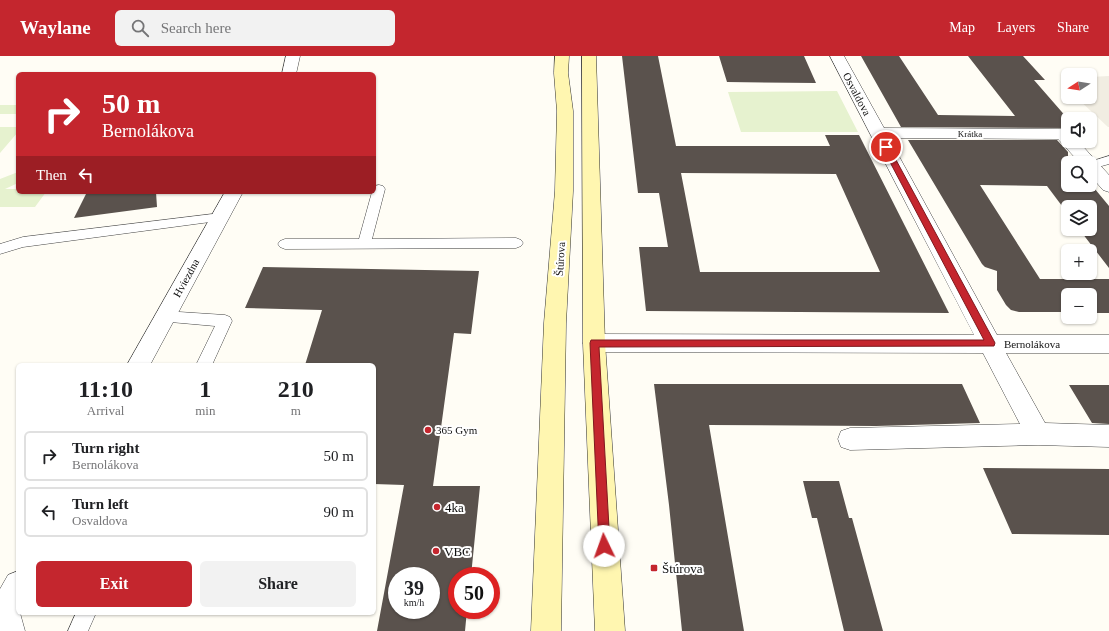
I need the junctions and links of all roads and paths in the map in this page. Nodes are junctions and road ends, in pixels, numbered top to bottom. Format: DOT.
graph roads {
  1 [pos="293,56"];
  2 [pos="562,56"];
  3 [pos="589,56"];
  4 [pos="837,56"];
  5 [pos="289,72"];
  6 [pos="878,133"];
  7 [pos="1061,138"];
  8 [pos="1076,148"];
  9 [pos="1083,156"];
  10 [pos="1109,160"];
  11 [pos="1097,163"];
  12 [pos="1097,172"];
  13 [pos="1109,186"];
  14 [pos="379,189"];
  15 [pos="233,194"];
  16 [pos="221,217"];
  17 [pos="285,244"];
  18 [pos="364,244"];
  19 [pos="516,244"];
  20 [pos="0,249"];
  21 [pos="164,317"];
  22 [pos="594,343"];
  23 [pos="990,343"];
  24 [pos="1109,344"];
  25 [pos="139,363"];
  26 [pos="205,363"];
  27 [pos="1038,434"];
  28 [pos="1109,436"];
  29 [pos="850,439"];
  30 [pos="16,590"];
  31 [pos="5,615"];
  32 [pos="85,615"];
  33 [pos="78,631"];
  34 [pos="546,631"];
  35 [pos="610,631"];
  1 -- 5 [label="street"];
  2 -- 34 [label="main road, Štúrova"];
  3 -- 22 [label="main road"];
  4 -- 6 [label="street, Osvaldova"];
  6 -- 7 [label="street, Krátka"];
  6 -- 23 [label="street, Osvaldova"];
  8 -- 9 [label="street"];
  10 -- 11 [label="lane"];
  12 -- 13 [label="street"];
  14 -- 18 [label="lane"];
  15 -- 16 [label="street, Hviezdna"];
  16 -- 20 [label="lane"];
  16 -- 21 [label="street, Hviezdna"];
  17 -- 18 [label="lane"];
  18 -- 19 [label="lane"];
  21 -- 25 [label="street, Hviezdna"];
  21 -- 26 [label="lane"];
  22 -- 23 [label="street, Bernolákova"];
  22 -- 35 [label="main road"];
  23 -- 24 [label="street, Bernolákova"];
  23 -- 27 [label="street, Osvaldova"];
  27 -- 28 [label="street"];
  27 -- 29 [label="street"];
  30 -- 31 [label="street"];
  32 -- 33 [label="lane"];
}
